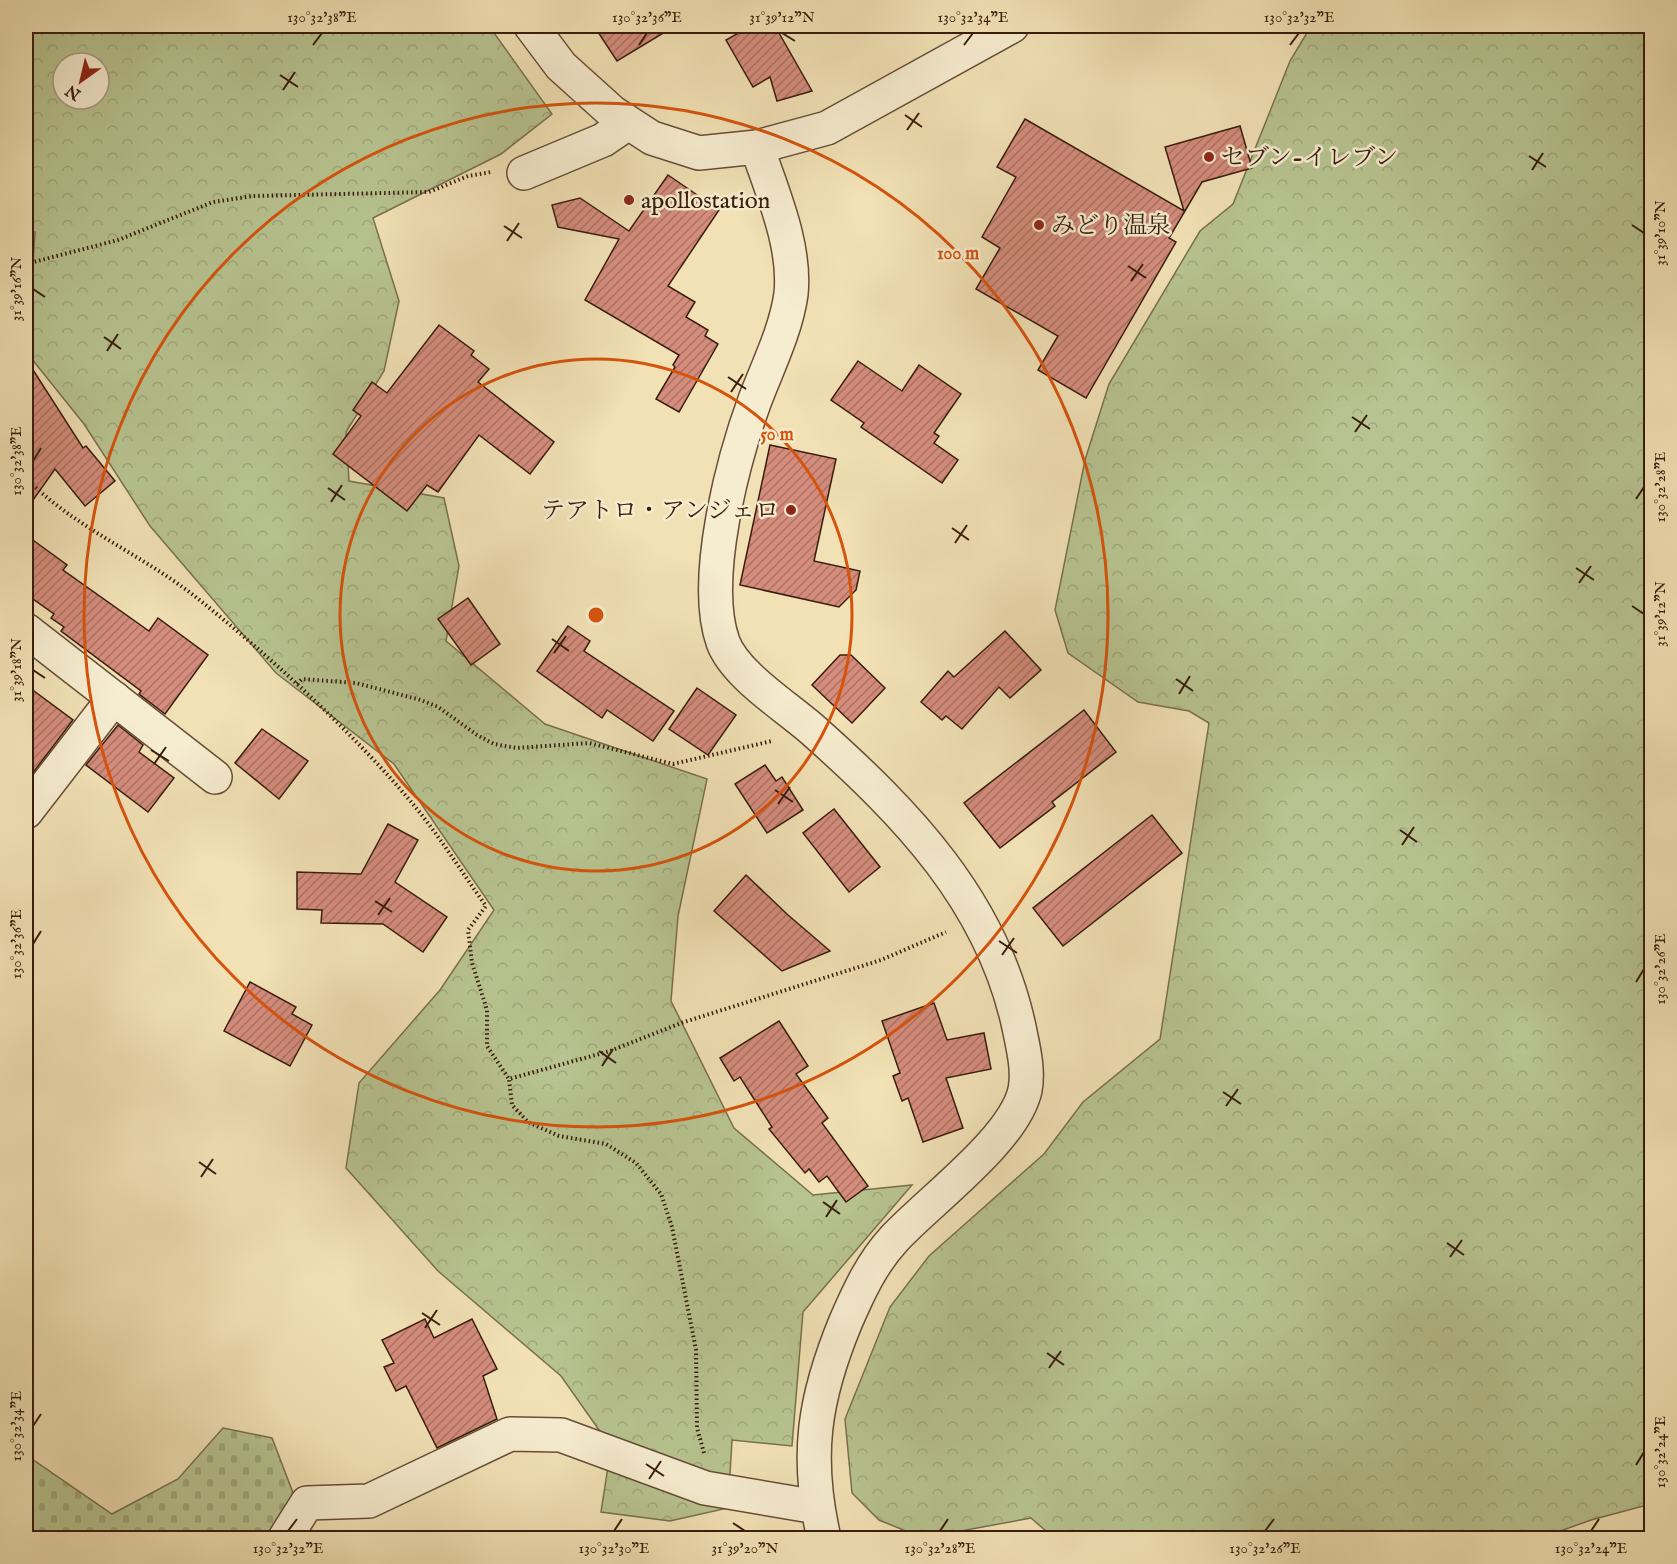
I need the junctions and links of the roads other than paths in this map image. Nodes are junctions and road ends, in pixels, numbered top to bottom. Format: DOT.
graph roads {
  1 [pos="531,26"];
  2 [pos="1012,26"];
  3 [pos="628,123"];
  4 [pos="757,147"];
  5 [pos="524,173"];
  6 [pos="26,630"];
  7 [pos="114,698"];
  8 [pos="215,777"];
  9 [pos="26,812"];
  10 [pos="817,1507"];
  11 [pos="285,1539"];
  12 [pos="824,1539"];
  1 -- 3 [label="street"];
  2 -- 4 [label="street"];
  3 -- 4 [label="street"];
  3 -- 5 [label="street"];
  4 -- 10 [label="street"];
  6 -- 7 [label="street"];
  7 -- 8 [label="street"];
  7 -- 9 [label="street"];
  10 -- 11 [label="street"];
  10 -- 12 [label="street"];
}
